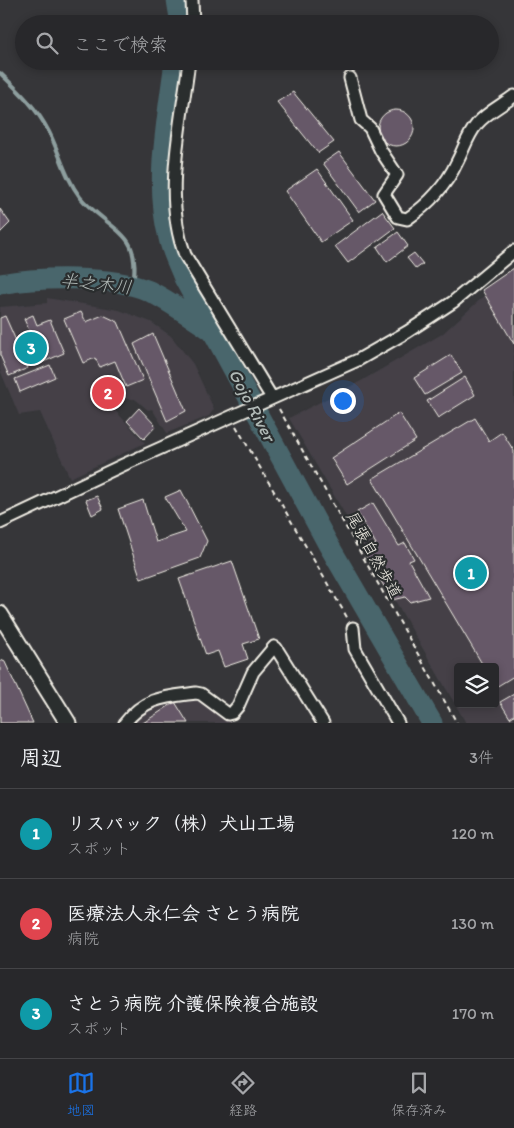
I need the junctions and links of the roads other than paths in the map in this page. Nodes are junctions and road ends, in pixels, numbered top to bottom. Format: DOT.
graph roads {
  1 [pos="192,0"];
  2 [pos="193,15"];
  3 [pos="188,70"];
  4 [pos="350,78"];
  5 [pos="514,96"];
  6 [pos="514,251"];
  7 [pos="272,398"];
  8 [pos="0,523"];
  9 [pos="0,614"];
  10 [pos="353,628"];
  11 [pos="394,722"];
  12 [pos="68,723"];
  13 [pos="125,723"];
  14 [pos="323,723"];
  1 -- 2 [label="street"];
  3 -- 7 [label="street"];
  4 -- 5 [label="street"];
  6 -- 7 [label="street"];
  7 -- 8 [label="street"];
  9 -- 12 [label="main road"];
  10 -- 11 [label="street"];
  13 -- 14 [label="street"];
}
